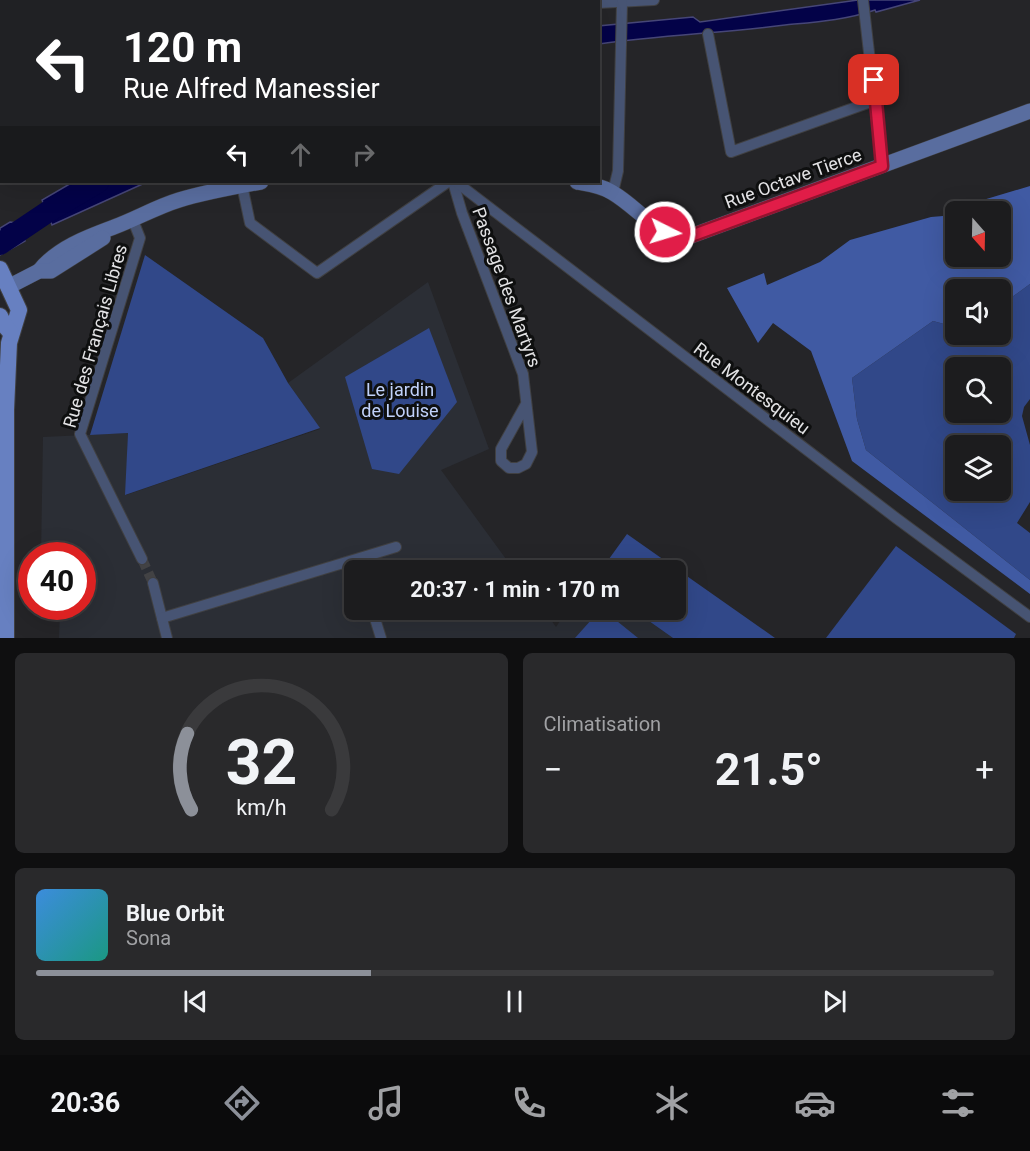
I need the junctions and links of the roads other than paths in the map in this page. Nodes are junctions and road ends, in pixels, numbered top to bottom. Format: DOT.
graph roads {
  1 [pos="654,0"];
  2 [pos="863,0"];
  3 [pos="600,3"];
  4 [pos="622,3"];
  5 [pos="708,34"];
  6 [pos="876,100"];
  7 [pos="1030,111"];
  8 [pos="882,166"];
  9 [pos="255,183"];
  10 [pos="447,183"];
  11 [pos="455,183"];
  12 [pos="456,183"];
  13 [pos="581,183"];
  14 [pos="242,185"];
  15 [pos="613,192"];
  16 [pos="132,218"];
  17 [pos="0,269"];
  18 [pos="4,289"];
  19 [pos="0,316"];
  20 [pos="11,333"];
  21 [pos="526,404"];
  22 [pos="396,548"];
  23 [pos="142,559"];
  24 [pos="369,560"];
  25 [pos="344,569"];
  26 [pos="153,583"];
  27 [pos="1030,617"];
  28 [pos="162,618"];
  29 [pos="375,620"];
  30 [pos="6,638"];
  31 [pos="167,638"];
  32 [pos="381,638"];
  1 -- 4 [label="street"];
  2 -- 6 [label="street"];
  3 -- 4 [label="street"];
  4 -- 15 [label="street"];
  5 -- 6 [label="street"];
  6 -- 8 [label="street"];
  7 -- 8 [label="street, Rue Octave Tierce"];
  8 -- 15 [label="street, Rue Octave Tierce"];
  9 -- 14 [label="street"];
  10 -- 14 [label="street"];
  11 -- 21 [label="street, Passage des Martyrs"];
  12 -- 27 [label="street, Rue Montesquieu"];
  13 -- 15 [label="street, Rue Octave Tierce"];
  14 -- 16 [label="street"];
  16 -- 18 [label="street"];
  16 -- 23 [label="street, Rue des Français Libres"];
  17 -- 18 [label="main road"];
  18 -- 20 [label="main road"];
  19 -- 20 [label="main road"];
  20 -- 30 [label="main road"];
  21 -- 21 [label="street, Passage des Martyrs"];
  22 -- 24 [label="street"];
  25 -- 28 [label="street"];
  26 -- 28 [label="street"];
  28 -- 31 [label="street"];
  29 -- 32 [label="street"];
}
